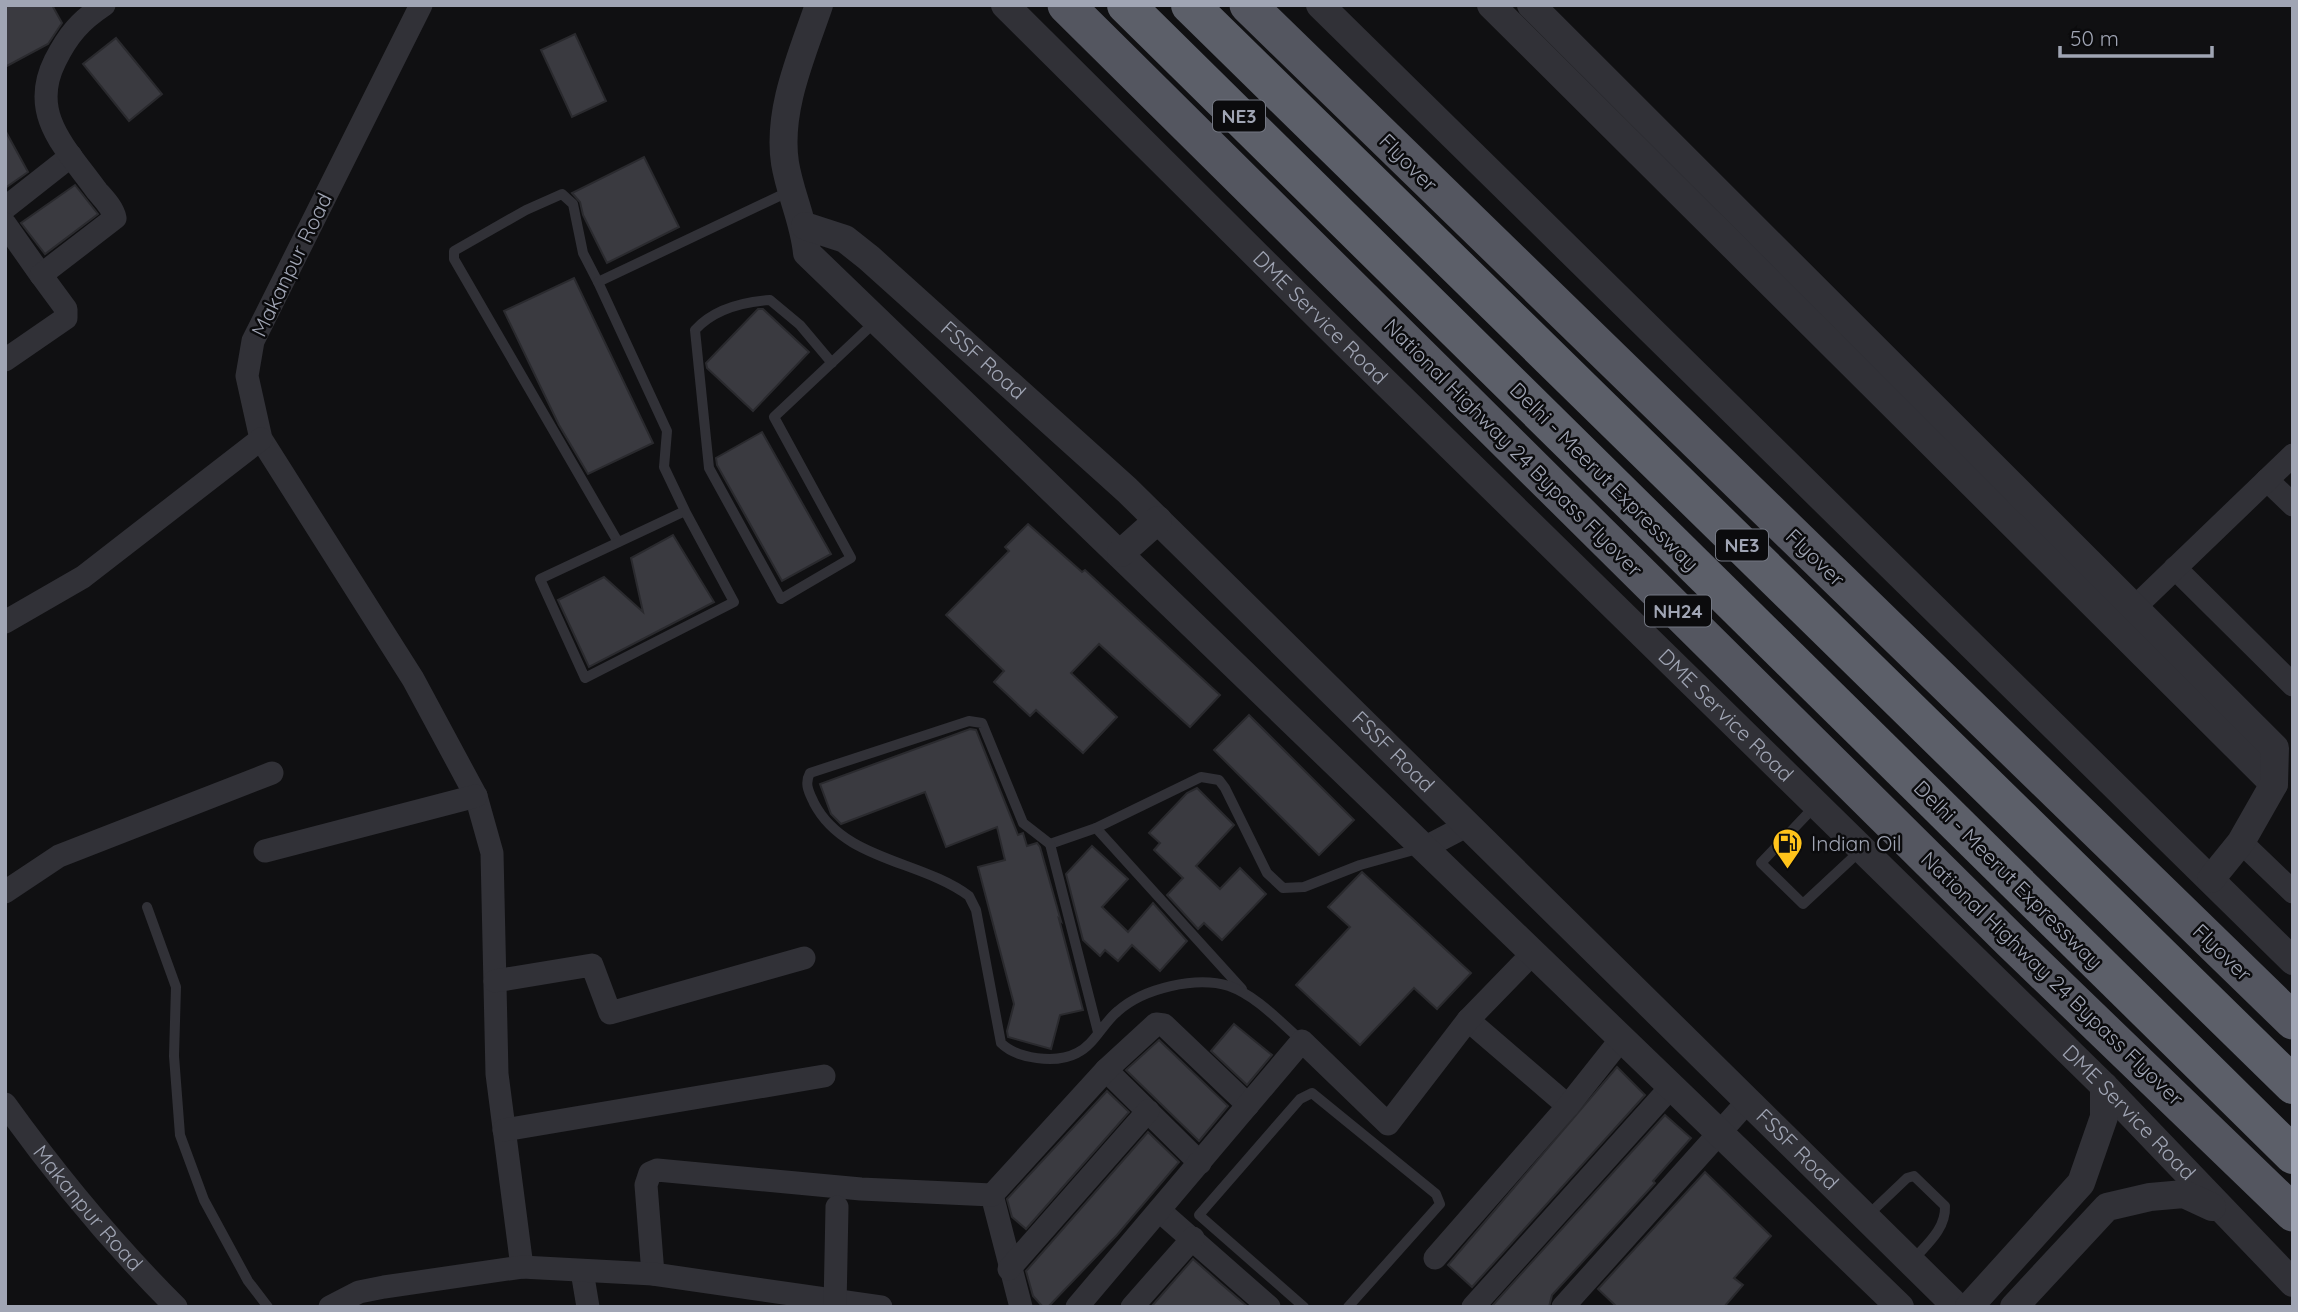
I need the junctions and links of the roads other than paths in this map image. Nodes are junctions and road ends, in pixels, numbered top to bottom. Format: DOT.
graph roads {
  1 [pos="104,5"];
  2 [pos="421,5"];
  3 [pos="819,5"];
  4 [pos="1005,5"];
  5 [pos="1066,5"];
  6 [pos="1126,5"];
  7 [pos="1190,5"];
  8 [pos="1248,5"];
  9 [pos="1320,5"];
  10 [pos="1491,5"];
  11 [pos="1531,5"];
  12 [pos="75,13"];
  13 [pos="71,156"];
  14 [pos="792,190"];
  15 [pos="5,208"];
  16 [pos="5,223"];
  17 [pos="805,226"];
  18 [pos="41,275"];
  19 [pos="598,282"];
  20 [pos="878,319"];
  21 [pos="5,360"];
  22 [pos="832,363"];
  23 [pos="261,439"];
  24 [pos="2293,455"];
  25 [pos="2267,480"];
  26 [pos="2293,506"];
  27 [pos="685,511"];
  28 [pos="1157,520"];
  29 [pos="2060,534"];
  30 [pos="618,542"];
  31 [pos="1121,553"];
  32 [pos="2041,555"];
  33 [pos="2175,568"];
  34 [pos="2134,608"];
  35 [pos="5,622"];
  36 [pos="2293,685"];
  37 [pos="2280,766"];
  38 [pos="272,773"];
  39 [pos="476,796"];
  40 [pos="1816,805"];
  41 [pos="1468,825"];
  42 [pos="1096,828"];
  43 [pos="2241,842"];
  44 [pos="1050,844"];
  45 [pos="1426,847"];
  46 [pos="1862,849"];
  47 [pos="265,851"];
  48 [pos="2211,879"];
  49 [pos="5,892"];
  50 [pos="2293,892"];
  51 [pos="147,907"];
  52 [pos="1534,952"];
  53 [pos="804,958"];
  54 [pos="2293,961"];
  55 [pos="495,981"];
  56 [pos="1247,995"];
  57 [pos="1468,1020"];
  58 [pos="2293,1021"];
  59 [pos="1098,1032"];
  60 [pos="1622,1038"];
  61 [pos="1302,1041"];
  62 [pos="1106,1070"];
  63 [pos="824,1076"];
  64 [pos="2293,1085"];
  65 [pos="2104,1086"];
  66 [pos="1671,1087"];
  67 [pos="1748,1101"];
  68 [pos="5,1104"];
  69 [pos="1248,1105"];
  70 [pos="1568,1106"];
  71 [pos="1148,1111"];
  72 [pos="1388,1124"];
  73 [pos="504,1130"];
  74 [pos="1717,1132"];
  75 [pos="1372,1143"];
  76 [pos="2293,1155"];
  77 [pos="1200,1163"];
  78 [pos="992,1195"];
  79 [pos="837,1207"];
  80 [pos="1161,1212"];
  81 [pos="2222,1213"];
  82 [pos="2293,1213"];
  83 [pos="1866,1217"];
  84 [pos="1193,1238"];
  85 [pos="1435,1258"];
  86 [pos="1912,1262"];
  87 [pos="522,1267"];
  88 [pos="1009,1269"];
  89 [pos="582,1270"];
  90 [pos="653,1274"];
  91 [pos="2293,1283"];
  92 [pos="835,1302"];
  93 [pos="1142,1303"];
  94 [pos="176,1307"];
  95 [pos="268,1307"];
  96 [pos="330,1307"];
  97 [pos="588,1307"];
  98 [pos="881,1307"];
  99 [pos="1020,1307"];
  100 [pos="1077,1307"];
  101 [pos="1269,1307"];
  102 [pos="1304,1307"];
  103 [pos="1348,1307"];
  104 [pos="1473,1307"];
  105 [pos="1563,1307"];
  106 [pos="1900,1307"];
  107 [pos="1957,1307"];
  108 [pos="1969,1307"];
  109 [pos="2014,1307"];
  1 -- 12 [label="street"];
  2 -- 23 [label="street, Makanpur Road"];
  3 -- 14 [label="street, FSSF Road"];
  4 -- 40 [label="street, DME Service Road"];
  5 -- 82 [label="highway, National Highway 24 Bypass Flyover / NH24"];
  6 -- 76 [label="highway, Delhi - Meerut Expressway / NE3"];
  7 -- 64 [label="highway, NE3"];
  8 -- 58 [label="highway, Flyover"];
  9 -- 48 [label="street"];
  10 -- 32 [label="street"];
  11 -- 29 [label="street"];
  12 -- 13 [label="street"];
  13 -- 15 [label="street"];
  13 -- 18 [label="street"];
  14 -- 17 [label="street, FSSF Road"];
  14 -- 19 [label="lane"];
  16 -- 18 [label="street"];
  17 -- 20 [label="street, FSSF Road"];
  17 -- 28 [label="street, FSSF Road"];
  18 -- 21 [label="street"];
  19 -- 27 [label="lane"];
  19 -- 30 [label="lane"];
  20 -- 22 [label="lane"];
  20 -- 31 [label="street, FSSF Road"];
  22 -- 22 [label="lane"];
  23 -- 35 [label="street"];
  23 -- 39 [label="street, Makanpur Road"];
  24 -- 25 [label="street"];
  25 -- 26 [label="street"];
  25 -- 33 [label="street"];
  27 -- 30 [label="lane"];
  27 -- 30 [label="lane"];
  28 -- 31 [label="street"];
  28 -- 41 [label="street, FSSF Road"];
  29 -- 32 [label="street"];
  29 -- 34 [label="street"];
  31 -- 45 [label="street, FSSF Road"];
  32 -- 37 [label="street"];
  33 -- 34 [label="street"];
  33 -- 36 [label="street"];
  34 -- 37 [label="street"];
  37 -- 43 [label="street"];
  38 -- 49 [label="street"];
  39 -- 47 [label="street"];
  39 -- 55 [label="street, Makanpur Road"];
  40 -- 46 [label="street, DME Service Road"];
  40 -- 46 [label="lane"];
  41 -- 45 [label="street"];
  41 -- 67 [label="street, FSSF Road"];
  42 -- 44 [label="lane"];
  42 -- 45 [label="lane"];
  42 -- 56 [label="lane"];
  43 -- 48 [label="street"];
  43 -- 50 [label="street"];
  44 -- 59 [label="lane"];
  44 -- 59 [label="lane"];
  45 -- 52 [label="street, FSSF Road"];
  46 -- 65 [label="street, DME Service Road"];
  48 -- 54 [label="street"];
  51 -- 95 [label="lane"];
  52 -- 57 [label="street"];
  52 -- 60 [label="street, FSSF Road"];
  53 -- 55 [label="street"];
  55 -- 73 [label="street, Makanpur Road"];
  56 -- 59 [label="lane"];
  56 -- 61 [label="lane"];
  57 -- 70 [label="street"];
  57 -- 72 [label="street"];
  60 -- 66 [label="street, FSSF Road"];
  60 -- 70 [label="street"];
  61 -- 69 [label="street"];
  61 -- 72 [label="street"];
  62 -- 69 [label="street"];
  62 -- 71 [label="street"];
  62 -- 78 [label="street"];
  63 -- 73 [label="street"];
  65 -- 81 [label="street, DME Service Road"];
  65 -- 108 [label="street"];
  66 -- 74 [label="street, FSSF Road"];
  66 -- 104 [label="street"];
  67 -- 74 [label="street"];
  67 -- 83 [label="street, FSSF Road"];
  68 -- 94 [label="street, Makanpur Road"];
  69 -- 77 [label="street"];
  70 -- 85 [label="street"];
  71 -- 77 [label="street"];
  71 -- 88 [label="street"];
  72 -- 75 [label="lane"];
  73 -- 87 [label="street, Makanpur Road"];
  74 -- 105 [label="street"];
  74 -- 106 [label="street, FSSF Road"];
  75 -- 102 [label="lane"];
  75 -- 103 [label="lane"];
  77 -- 80 [label="street"];
  78 -- 88 [label="street"];
  78 -- 90 [label="street"];
  79 -- 92 [label="street"];
  80 -- 84 [label="street"];
  80 -- 100 [label="street"];
  81 -- 91 [label="street, DME Service Road"];
  81 -- 109 [label="street"];
  83 -- 86 [label="street, FSSF Road"];
  83 -- 86 [label="lane"];
  84 -- 93 [label="street"];
  84 -- 101 [label="street"];
  86 -- 107 [label="street, FSSF Road"];
  87 -- 89 [label="street"];
  87 -- 96 [label="street"];
  88 -- 99 [label="street"];
  89 -- 90 [label="street"];
  89 -- 97 [label="street"];
  90 -- 92 [label="street"];
  92 -- 98 [label="street"];
}
